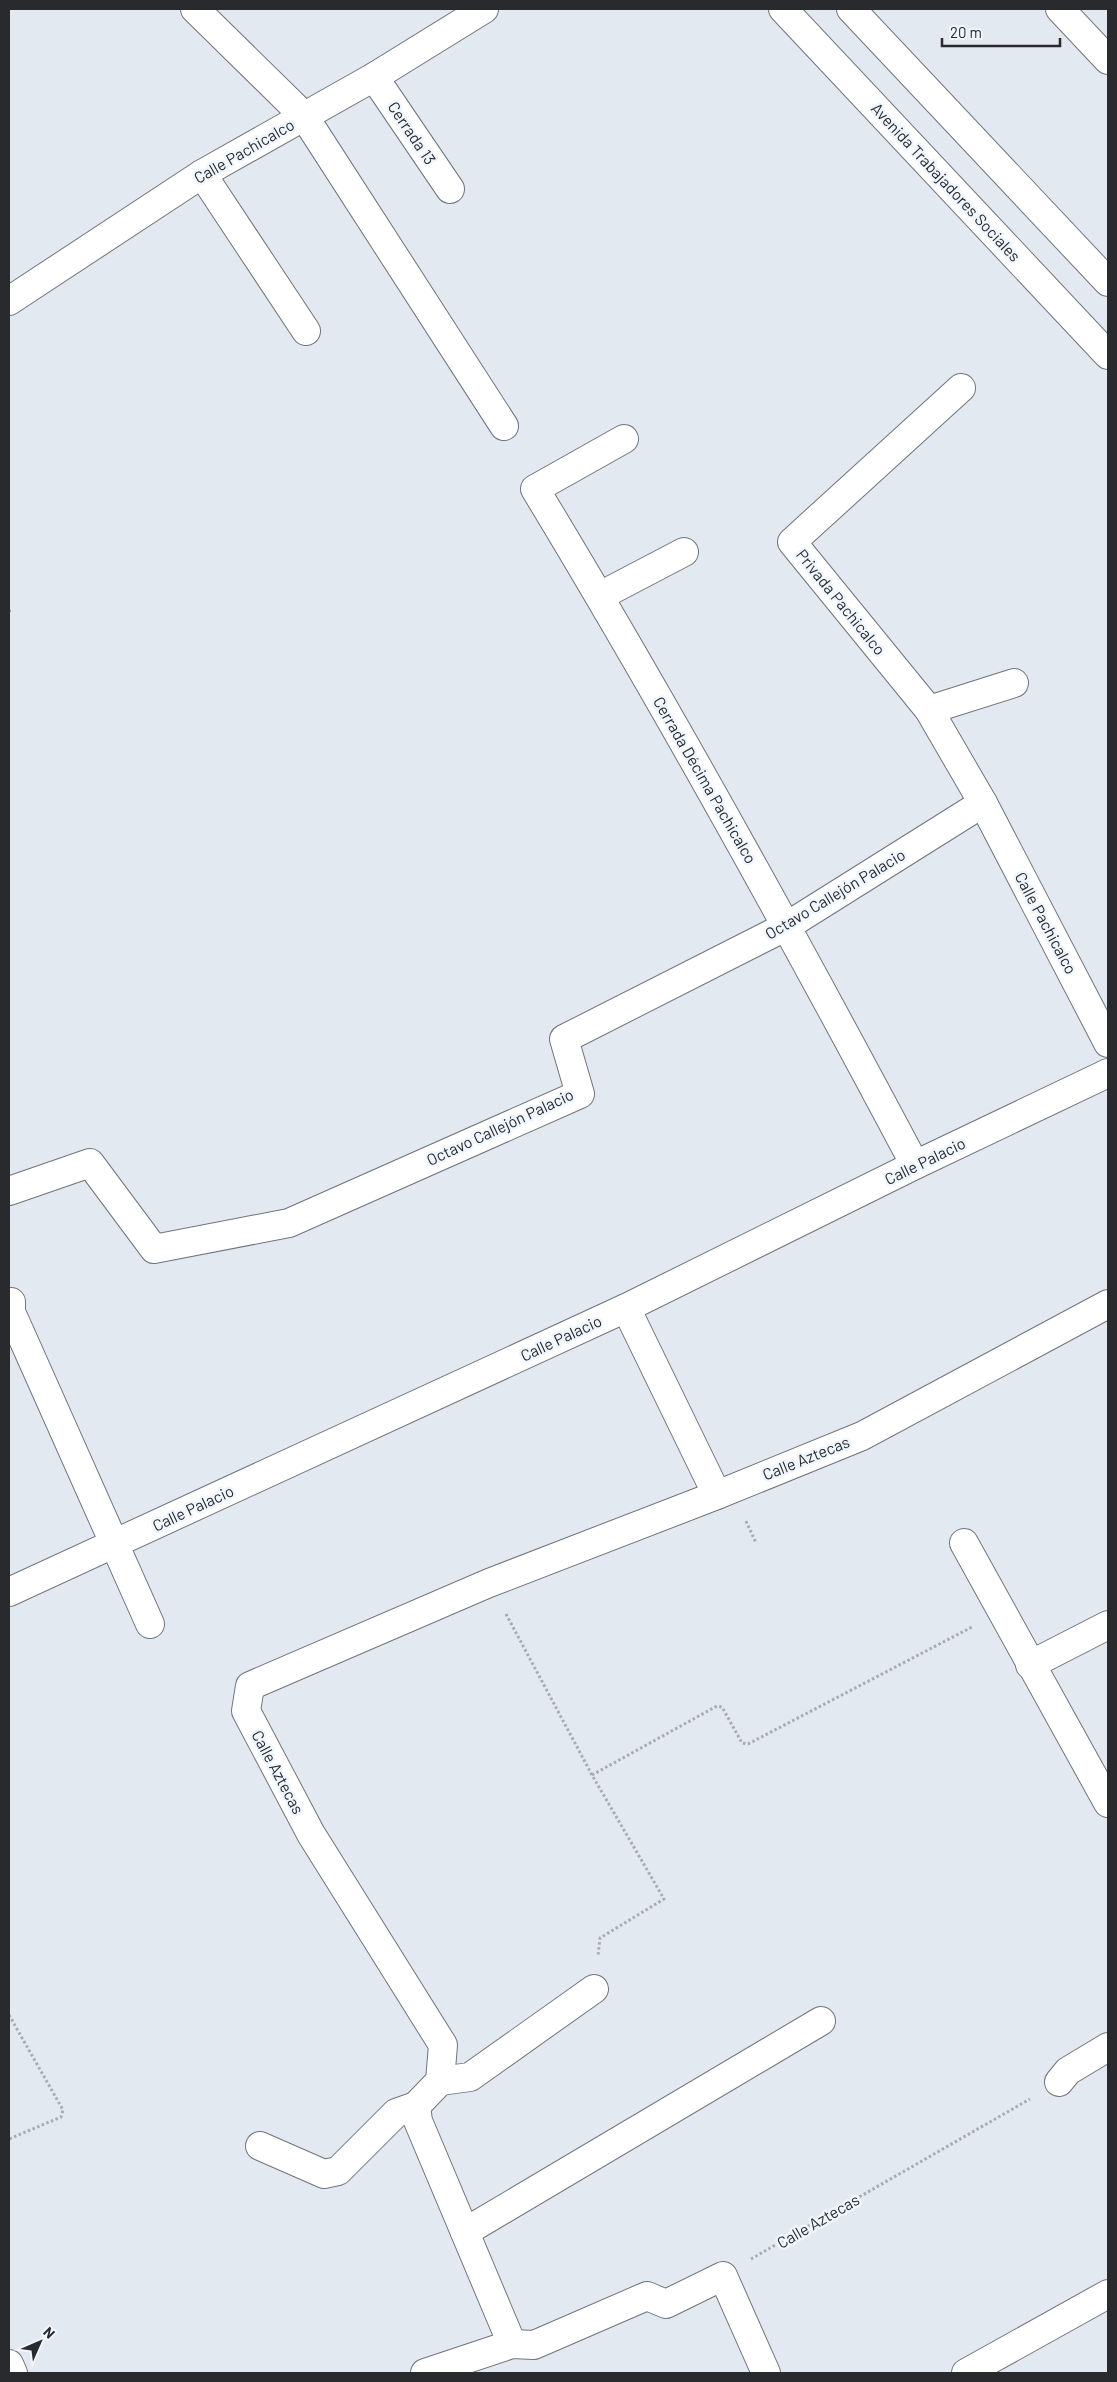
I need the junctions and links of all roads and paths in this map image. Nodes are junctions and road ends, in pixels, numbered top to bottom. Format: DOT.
graph roads {
  1 [pos="195,9"];
  2 [pos="484,9"];
  3 [pos="783,9"];
  4 [pos="851,9"];
  5 [pos="1060,9"];
  6 [pos="1108,60"];
  7 [pos="374,77"];
  8 [pos="304,116"];
  9 [pos="202,174"];
  10 [pos="450,189"];
  11 [pos="1108,282"];
  12 [pos="9,301"];
  13 [pos="306,331"];
  14 [pos="1108,355"];
  15 [pos="961,388"];
  16 [pos="504,426"];
  17 [pos="624,439"];
  18 [pos="684,552"];
  19 [pos="600,596"];
  20 [pos="1014,683"];
  21 [pos="929,710"];
  22 [pos="983,803"];
  23 [pos="787,926"];
  24 [pos="1108,1043"];
  25 [pos="1108,1073"];
  26 [pos="915,1165"];
  27 [pos="9,1191"];
  28 [pos="11,1302"];
  29 [pos="1108,1304"];
  30 [pos="626,1308"];
  31 [pos="717,1495"];
  32 [pos="116,1544"];
  33 [pos="964,1544"];
  34 [pos="490,1583"];
  35 [pos="9,1592"];
  36 [pos="1001,1612"];
  37 [pos="150,1624"];
  38 [pos="1108,1624"];
  39 [pos="1030,1665"];
  40 [pos="592,1775"];
  41 [pos="1108,1803"];
  42 [pos="594,1989"];
  43 [pos="9,2014"];
  44 [pos="821,2022"];
  45 [pos="1108,2047"];
  46 [pos="440,2081"];
  47 [pos="1059,2082"];
  48 [pos="416,2106"];
  49 [pos="9,2139"];
  50 [pos="260,2146"];
  51 [pos="465,2232"];
  52 [pos="723,2276"];
  53 [pos="1108,2294"];
  54 [pos="512,2344"];
  55 [pos="9,2364"];
  56 [pos="13,2373"];
  57 [pos="425,2373"];
  58 [pos="766,2373"];
  59 [pos="966,2373"];
  1 -- 8 [label="street"];
  2 -- 7 [label="street, Calle Pachicalco"];
  3 -- 14 [label="street, Avenida Trabajadores Sociales"];
  4 -- 11 [label="street"];
  5 -- 6 [label="street"];
  7 -- 8 [label="street, Calle Pachicalco"];
  7 -- 10 [label="street, Cerrada 13"];
  8 -- 9 [label="street, Calle Pachicalco"];
  8 -- 16 [label="street"];
  9 -- 12 [label="street, Calle Pachicalco"];
  9 -- 13 [label="street"];
  15 -- 21 [label="street, Privada Pachicalco"];
  17 -- 19 [label="street, Cerrada Décima Pachicalco"];
  18 -- 19 [label="street"];
  19 -- 23 [label="street, Cerrada Décima Pachicalco"];
  20 -- 21 [label="street"];
  21 -- 22 [label="street, Privada Pachicalco"];
  22 -- 23 [label="street, Octavo Callejón Palacio"];
  22 -- 24 [label="street, Calle Pachicalco"];
  23 -- 26 [label="street, Cerrada Décima Pachicalco"];
  23 -- 27 [label="street, Octavo Callejón Palacio"];
  25 -- 26 [label="street, Calle Palacio"];
  26 -- 30 [label="street, Calle Palacio"];
  28 -- 32 [label="street"];
  29 -- 31 [label="street, Calle Aztecas"];
  30 -- 31 [label="street"];
  30 -- 32 [label="street, Calle Palacio"];
  31 -- 34 [label="street, Calle Aztecas"];
  32 -- 35 [label="street, Calle Palacio"];
  32 -- 37 [label="street"];
  33 -- 36 [label="street"];
  34 -- 40 [label="path"];
  34 -- 46 [label="street, Calle Aztecas"];
  36 -- 39 [label="street"];
  36 -- 40 [label="path"];
  38 -- 39 [label="street"];
  39 -- 41 [label="street"];
  40 -- 42 [label="path"];
  42 -- 46 [label="street"];
  43 -- 49 [label="path"];
  44 -- 51 [label="street"];
  45 -- 47 [label="street"];
  46 -- 48 [label="street"];
  47 -- 52 [label="path, Calle Aztecas"];
  48 -- 50 [label="street"];
  48 -- 51 [label="street"];
  51 -- 54 [label="street"];
  52 -- 54 [label="street"];
  52 -- 58 [label="street"];
  53 -- 59 [label="street"];
  54 -- 57 [label="street"];
  55 -- 56 [label="street"];
}
